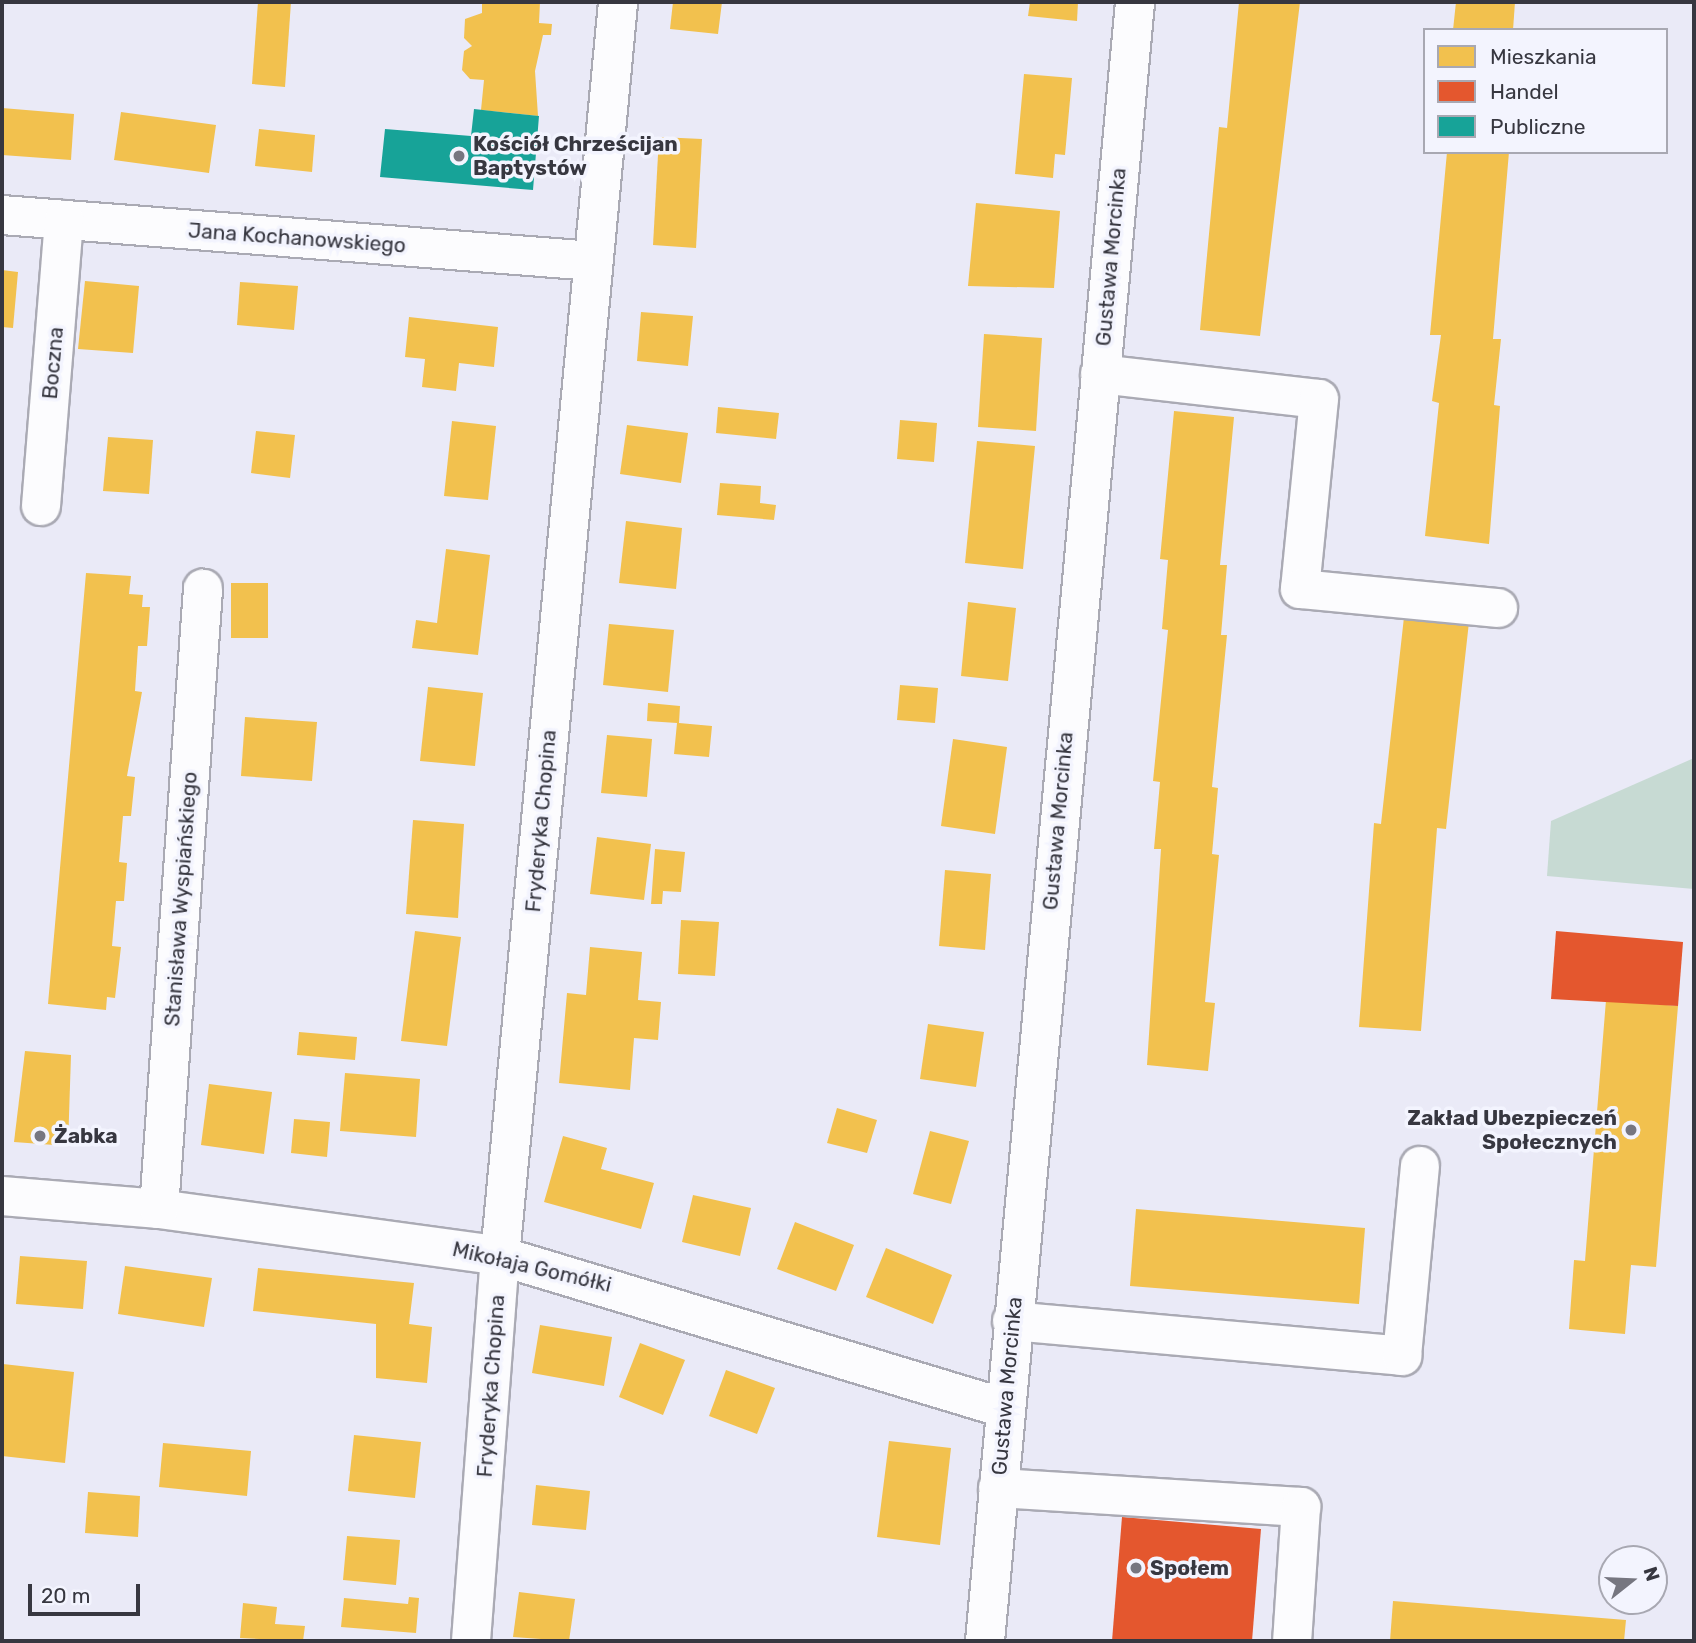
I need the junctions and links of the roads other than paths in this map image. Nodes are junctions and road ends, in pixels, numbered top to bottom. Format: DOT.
graph roads {
  1 [pos="618,2"];
  2 [pos="1135,2"];
  3 [pos="2,215"];
  4 [pos="64,220"];
  5 [pos="593,261"];
  6 [pos="1100,374"];
  7 [pos="41,506"];
  8 [pos="203,589"];
  9 [pos="1498,608"];
  10 [pos="1420,1166"];
  11 [pos="2,1196"];
  12 [pos="159,1209"];
  13 [pos="500,1255"];
  14 [pos="1012,1321"];
  15 [pos="1004,1408"];
  16 [pos="998,1488"];
  17 [pos="471,1641"];
  18 [pos="985,1641"];
  19 [pos="1292,1641"];
  1 -- 5 [label="street, Fryderyka Chopina"];
  2 -- 6 [label="street, Gustawa Morcinka"];
  3 -- 4 [label="street, Jana Kochanowskiego"];
  4 -- 5 [label="street, Jana Kochanowskiego"];
  4 -- 7 [label="street, Boczna"];
  5 -- 13 [label="street, Fryderyka Chopina"];
  6 -- 9 [label="street"];
  6 -- 14 [label="street, Gustawa Morcinka"];
  8 -- 12 [label="street, Stanisława Wyspiańskiego"];
  10 -- 14 [label="street"];
  11 -- 12 [label="street, Mikołaja Gomółki"];
  12 -- 13 [label="street, Mikołaja Gomółki"];
  13 -- 15 [label="street, Mikołaja Gomółki"];
  13 -- 17 [label="street, Fryderyka Chopina"];
  14 -- 15 [label="street, Gustawa Morcinka"];
  15 -- 16 [label="street, Gustawa Morcinka"];
  16 -- 18 [label="street, Gustawa Morcinka"];
  16 -- 19 [label="street"];
}
